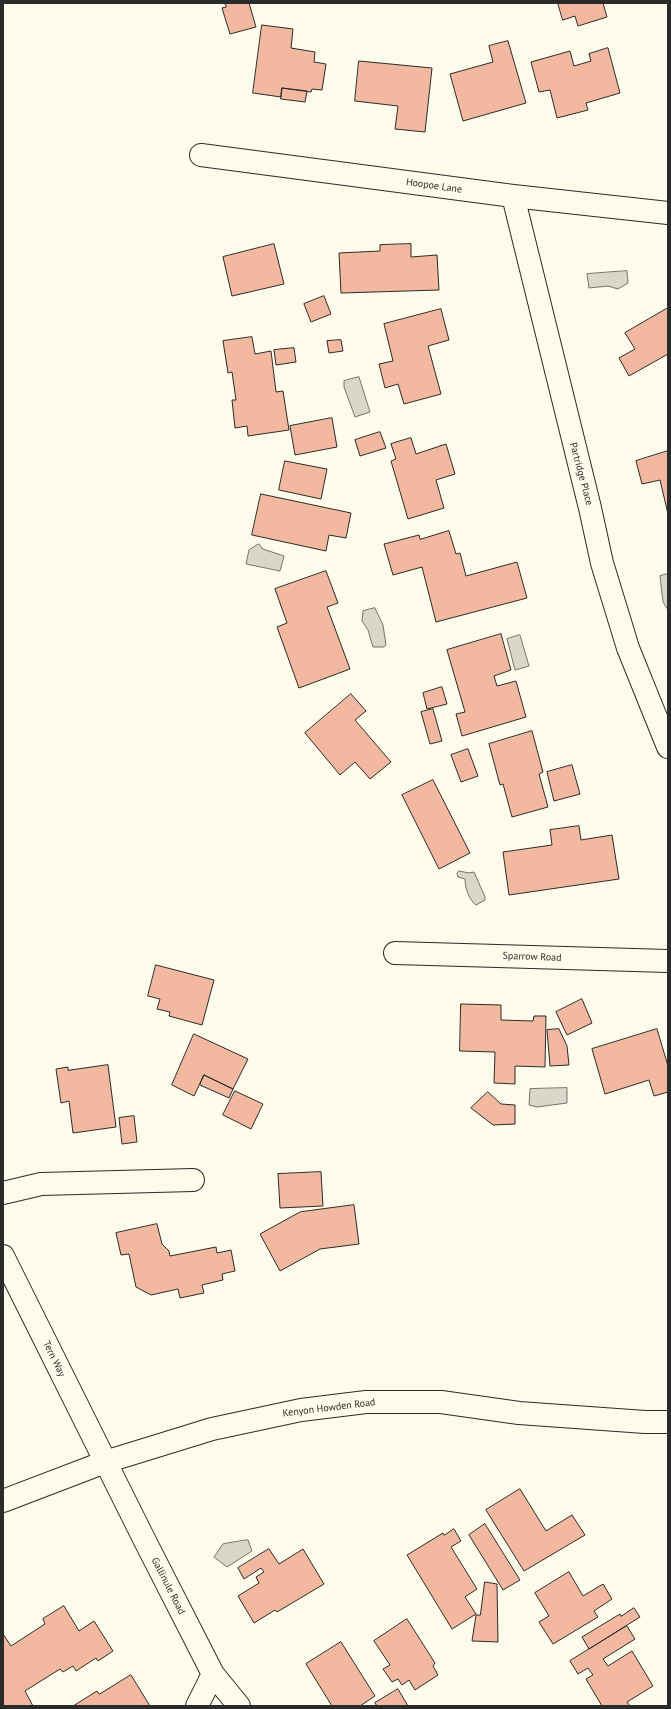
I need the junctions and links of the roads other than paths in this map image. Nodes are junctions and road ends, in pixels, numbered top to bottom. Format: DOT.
graph roads {
  1 [pos="201,155"];
  2 [pos="513,196"];
  3 [pos="668,213"];
  4 [pos="668,746"];
  5 [pos="395,953"];
  6 [pos="668,961"];
  7 [pos="193,1180"];
  8 [pos="3,1193"];
  9 [pos="3,1256"];
  10 [pos="668,1422"];
  11 [pos="105,1462"];
  12 [pos="3,1501"];
  13 [pos="213,1674"];
  14 [pos="197,1706"];
  15 [pos="239,1706"];
  1 -- 2 [label="street, Hoopoe Lane"];
  2 -- 3 [label="street, Hoopoe Lane"];
  2 -- 4 [label="street, Partridge Place"];
  5 -- 6 [label="street, Sparrow Road"];
  7 -- 8 [label="street"];
  9 -- 11 [label="street, Tern Way"];
  10 -- 11 [label="street, Kenyon Howden Road"];
  11 -- 12 [label="street, Kenyon Howden Road"];
  11 -- 13 [label="street, Gallinule Road"];
  13 -- 14 [label="street"];
  13 -- 15 [label="street, Gallinule Road"];
}
